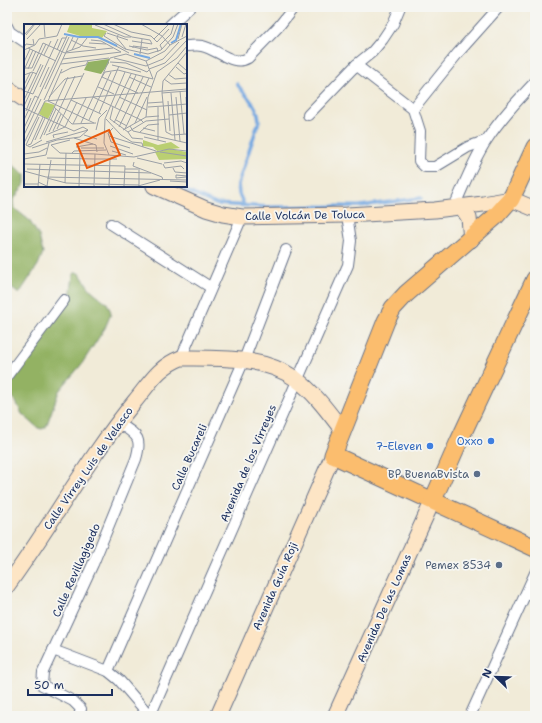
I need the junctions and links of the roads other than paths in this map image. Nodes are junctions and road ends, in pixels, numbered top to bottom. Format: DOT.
graph roads {
  1 [pos="190,7"];
  2 [pos="294,7"];
  3 [pos="400,7"];
  4 [pos="499,7"];
  5 [pos="171,24"];
  6 [pos="7,26"];
  7 [pos="24,41"];
  8 [pos="187,46"];
  9 [pos="356,66"];
  10 [pos="535,82"];
  11 [pos="7,88"];
  12 [pos="24,99"];
  13 [pos="413,109"];
  14 [pos="308,115"];
  15 [pos="485,141"];
  16 [pos="535,147"];
  17 [pos="156,187"];
  18 [pos="511,199"];
  19 [pos="458,206"];
  20 [pos="535,209"];
  21 [pos="347,215"];
  22 [pos="242,217"];
  23 [pos="112,224"];
  24 [pos="471,240"];
  25 [pos="286,250"];
  26 [pos="535,279"];
  27 [pos="210,287"];
  28 [pos="64,300"];
  29 [pos="180,358"];
  30 [pos="244,360"];
  31 [pos="7,376"];
  32 [pos="297,380"];
  33 [pos="117,422"];
  34 [pos="343,432"];
  35 [pos="333,455"];
  36 [pos="433,500"];
  37 [pos="535,548"];
  38 [pos="535,573"];
  39 [pos="7,586"];
  40 [pos="53,650"];
  41 [pos="108,671"];
  42 [pos="79,716"];
  43 [pos="150,716"];
  44 [pos="218,716"];
  45 [pos="335,716"];
  46 [pos="470,716"];
  1 -- 5 [label="street"];
  2 -- 8 [label="street"];
  3 -- 9 [label="street"];
  4 -- 13 [label="street"];
  6 -- 7 [label="street"];
  9 -- 13 [label="street"];
  9 -- 14 [label="street"];
  10 -- 15 [label="street"];
  11 -- 12 [label="street"];
  13 -- 15 [label="street"];
  15 -- 19 [label="street"];
  16 -- 18 [label="main road"];
  17 -- 22 [label="street, Calle Volcán De Toluca"];
  18 -- 19 [label="street, Calle Volcán De Toluca"];
  18 -- 20 [label="street"];
  18 -- 24 [label="main road"];
  19 -- 21 [label="street, Calle Volcán De Toluca"];
  19 -- 24 [label="street"];
  21 -- 22 [label="street, Calle Volcán De Toluca"];
  21 -- 32 [label="street, Avenida de los Virreyes"];
  22 -- 27 [label="street"];
  23 -- 27 [label="street"];
  24 -- 34 [label="main road"];
  25 -- 30 [label="street, Calle Bucareli"];
  26 -- 36 [label="main road"];
  27 -- 29 [label="street"];
  28 -- 31 [label="street"];
  29 -- 30 [label="street"];
  29 -- 33 [label="street, Calle Virrey Luis de Velasco"];
  30 -- 32 [label="street"];
  30 -- 41 [label="street, Calle Bucareli"];
  32 -- 34 [label="street"];
  32 -- 43 [label="street, Avenida de los Virreyes"];
  33 -- 39 [label="street, Calle Virrey Luis de Velasco"];
  33 -- 40 [label="street, Calle Revillagigedo"];
  34 -- 35 [label="main road"];
  35 -- 36 [label="main road"];
  35 -- 44 [label="street, Avenida Guía Roji"];
  36 -- 37 [label="main road"];
  36 -- 45 [label="street, Avenida De las Lomas"];
  38 -- 46 [label="street"];
  40 -- 41 [label="street"];
  40 -- 42 [label="street, Calle Revillagigedo"];
  41 -- 43 [label="street"];
}
